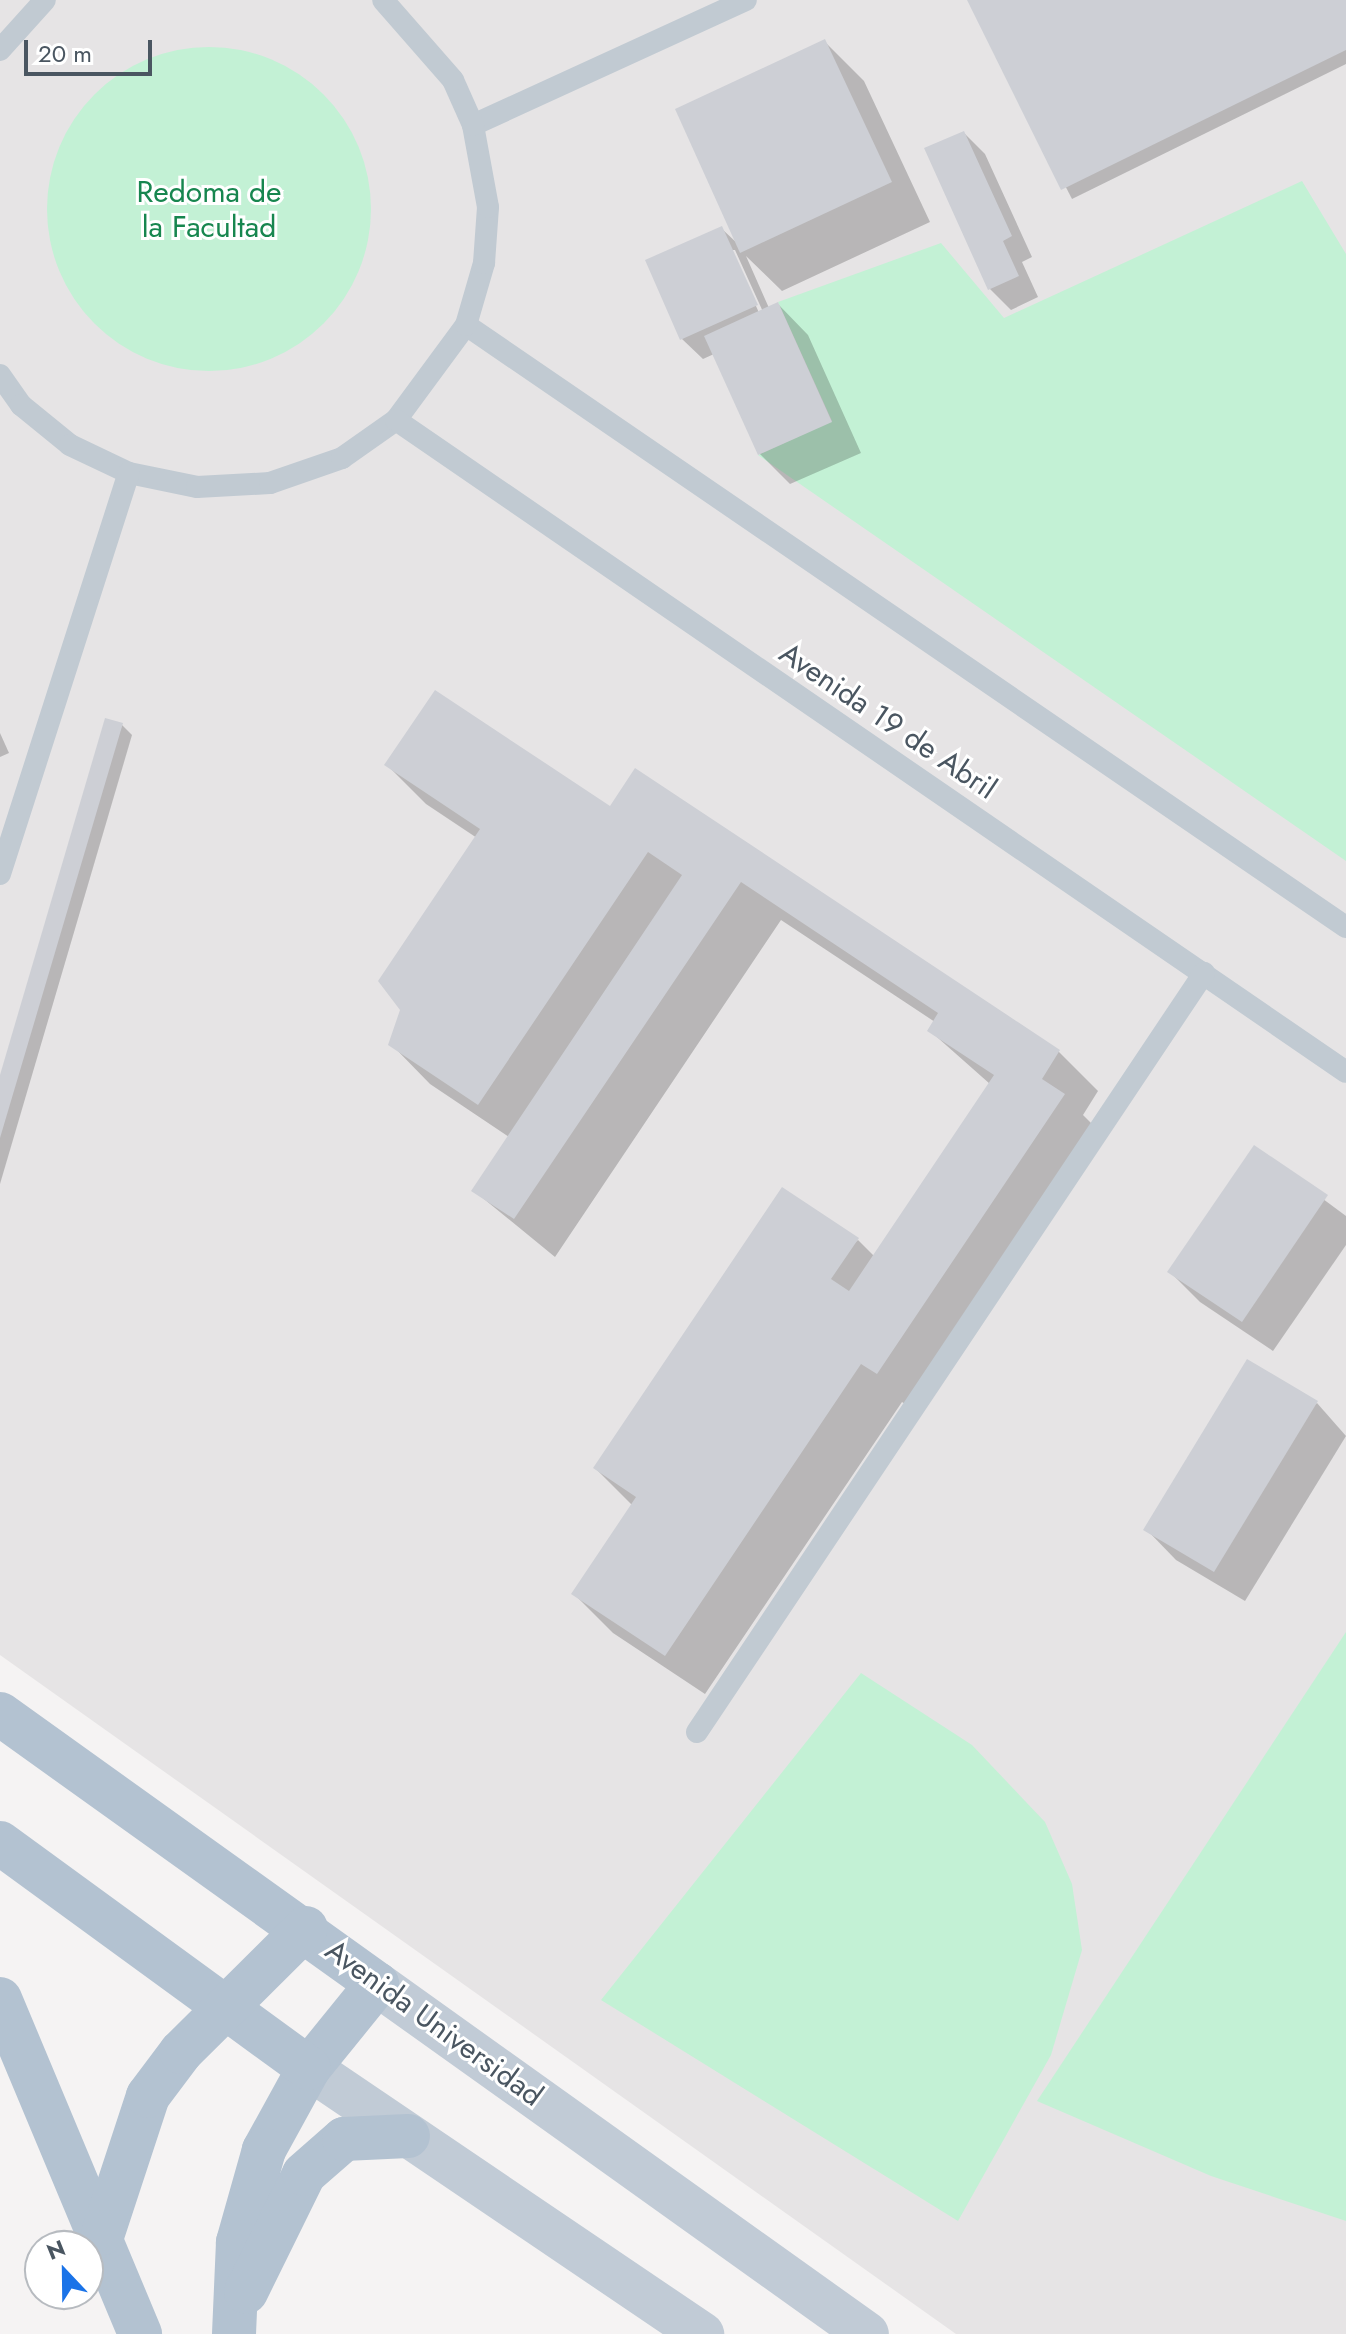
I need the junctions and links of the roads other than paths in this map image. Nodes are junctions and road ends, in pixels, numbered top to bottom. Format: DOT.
graph roads {
  1 [pos="45,0"];
  2 [pos="383,0"];
  3 [pos="746,0"];
  4 [pos="0,50"];
  5 [pos="473,125"];
  6 [pos="466,325"];
  7 [pos="0,375"];
  8 [pos="396,420"];
  9 [pos="129,473"];
  10 [pos="0,874"];
  11 [pos="1346,927"];
  12 [pos="1204,973"];
  13 [pos="1346,1072"];
  14 [pos="0,1714"];
  15 [pos="697,1732"];
  16 [pos="0,1843"];
  17 [pos="306,1928"];
  18 [pos="377,1984"];
  19 [pos="0,1999"];
  20 [pos="226,2008"];
  21 [pos="309,2068"];
  22 [pos="408,2136"];
  23 [pos="102,2230"];
  24 [pos="104,2230"];
  25 [pos="104,2236"];
  26 [pos="234,2327"];
  27 [pos="140,2334"];
  28 [pos="702,2334"];
  29 [pos="867,2334"];
  1 -- 4 [label="lane"];
  2 -- 5 [label="lane"];
  3 -- 5 [label="lane"];
  5 -- 6 [label="lane"];
  6 -- 8 [label="lane"];
  6 -- 11 [label="lane"];
  7 -- 9 [label="lane"];
  8 -- 9 [label="lane"];
  8 -- 12 [label="lane, Avenida 19 de Abril"];
  9 -- 10 [label="lane"];
  12 -- 13 [label="lane, Avenida 19 de Abril"];
  12 -- 15 [label="lane"];
  14 -- 17 [label="main road, Avenida Universidad"];
  16 -- 20 [label="main road"];
  17 -- 18 [label="main road, Avenida Universidad"];
  17 -- 20 [label="main road"];
  18 -- 21 [label="main road"];
  18 -- 29 [label="street, Avenida Universidad"];
  19 -- 23 [label="main road"];
  20 -- 21 [label="main road"];
  20 -- 24 [label="main road"];
  21 -- 22 [label="street"];
  21 -- 26 [label="main road"];
  22 -- 26 [label="main road"];
  22 -- 28 [label="street"];
  25 -- 27 [label="main road"];
}
